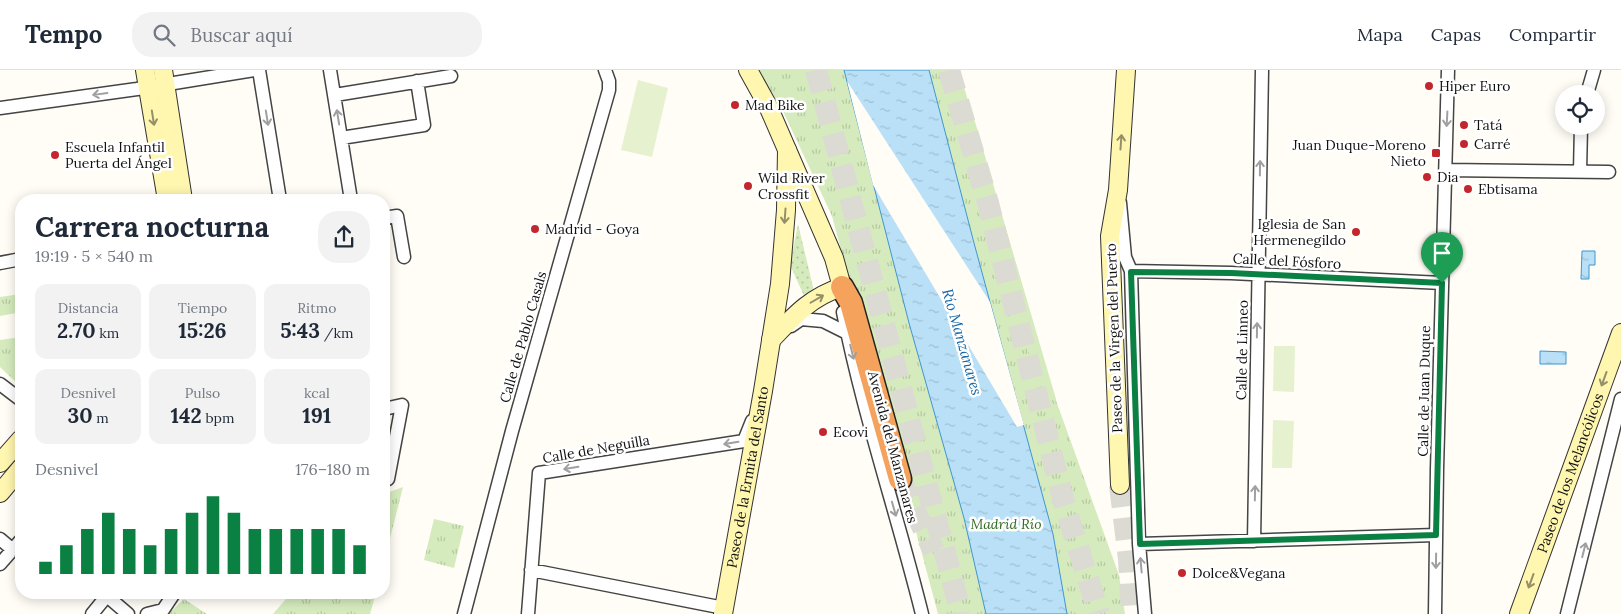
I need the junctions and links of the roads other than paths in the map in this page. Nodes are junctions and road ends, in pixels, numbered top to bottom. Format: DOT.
graph roads {
  1 [pos="254,70"];
  2 [pos="258,70"];
  3 [pos="330,70"];
  4 [pos="605,70"];
  5 [pos="748,70"];
  6 [pos="1126,70"];
  7 [pos="1262,70"];
  8 [pos="1448,70"];
  9 [pos="1594,70"];
  10 [pos="452,76"];
  11 [pos="164,77"];
  12 [pos="147,79"];
  13 [pos="417,81"];
  14 [pos="1590,85"];
  15 [pos="335,95"];
  16 [pos="0,108"];
  17 [pos="1581,135"];
  18 [pos="341,138"];
  19 [pos="787,150"];
  20 [pos="1445,170"];
  21 [pos="1580,172"];
  22 [pos="1608,172"];
  23 [pos="1118,190"];
  24 [pos="166,194"];
  25 [pos="182,194"];
  26 [pos="279,194"];
  27 [pos="350,194"];
  28 [pos="390,217"];
  29 [pos="404,257"];
  30 [pos="15,260"];
  31 [pos="0,263"];
  32 [pos="1131,272"];
  33 [pos="1258,275"];
  34 [pos="1442,283"];
  35 [pos="842,287"];
  36 [pos="847,333"];
  37 [pos="1621,333"];
  38 [pos="771,340"];
  39 [pos="0,384"];
  40 [pos="763,391"];
  41 [pos="15,395"];
  42 [pos="1621,399"];
  43 [pos="390,408"];
  44 [pos="15,444"];
  45 [pos="2,456"];
  46 [pos="15,467"];
  47 [pos="390,468"];
  48 [pos="15,476"];
  49 [pos="900,479"];
  50 [pos="1120,486"];
  51 [pos="0,493"];
  52 [pos="1436,535"];
  53 [pos="0,539"];
  54 [pos="1254,541"];
  55 [pos="15,544"];
  56 [pos="1140,544"];
  57 [pos="15,547"];
  58 [pos="0,564"];
  59 [pos="531,570"];
  60 [pos="104,599"];
  61 [pos="113,599"];
  62 [pos="170,599"];
  63 [pos="724,611"];
  64 [pos="92,614"];
  65 [pos="128,614"];
  66 [pos="147,614"];
  67 [pos="464,614"];
  68 [pos="528,614"];
  69 [pos="922,614"];
  70 [pos="1145,614"];
  71 [pos="1435,614"];
  72 [pos="1520,614"];
  73 [pos="1567,614"];
  1 -- 11 [label="street"];
  2 -- 26 [label="street, one-way"];
  3 -- 15 [label="street"];
  4 -- 67 [label="street, Calle de Pablo Casals"];
  5 -- 19 [label="street, Paseo de la Ermita del Santo"];
  23 -- 6 [label="street, Paseo de la Virgen del Puerto, one-way"];
  33 -- 7 [label="street, Calle de Linneo, one-way"];
  8 -- 20 [label="street, Calle de Juan Duque, one-way"];
  9 -- 14 [label="street"];
  10 -- 13 [label="street"];
  11 -- 12 [label="street"];
  11 -- 25 [label="street"];
  12 -- 16 [label="street, one-way"];
  12 -- 24 [label="street, one-way"];
  13 -- 15 [label="street"];
  13 -- 18 [label="street"];
  18 -- 15 [label="street, one-way"];
  17 -- 21 [label="street"];
  18 -- 27 [label="street"];
  19 -- 35 [label="street, Paseo de la Ermita del Santo"];
  19 -- 38 [label="street, Paseo de la Ermita del Santo, one-way"];
  20 -- 21 [label="street"];
  20 -- 34 [label="street, Calle de Juan Duque"];
  21 -- 22 [label="street"];
  23 -- 32 [label="street, Paseo de la Virgen del Puerto"];
  23 -- 50 [label="street, Paseo de la Virgen del Puerto"];
  28 -- 29 [label="street"];
  30 -- 31 [label="street"];
  32 -- 33 [label="street, Calle del Fósforo"];
  32 -- 56 [label="street, Paseo de la Virgen del Puerto"];
  33 -- 34 [label="street, Calle del Fósforo"];
  54 -- 33 [label="street, Calle de Linneo, one-way"];
  34 -- 52 [label="street, Calle de Juan Duque"];
  35 -- 36 [label="street, Avenida del Manzanares"];
  38 -- 35 [label="street, one-way"];
  35 -- 49 [label="highway"];
  36 -- 38 [label="street"];
  36 -- 69 [label="street, Avenida del Manzanares, one-way"];
  37 -- 72 [label="street, Paseo de los Melancólicos, one-way"];
  38 -- 40 [label="street, Paseo de la Ermita del Santo"];
  39 -- 41 [label="street"];
  40 -- 59 [label="street, Calle de Neguilla, one-way"];
  40 -- 63 [label="street, Paseo de la Ermita del Santo"];
  73 -- 42 [label="street, one-way"];
  43 -- 47 [label="street"];
  44 -- 45 [label="street"];
  45 -- 46 [label="street"];
  48 -- 51 [label="street"];
  52 -- 54 [label="street"];
  52 -- 71 [label="street, Calle de Juan Duque, one-way"];
  53 -- 55 [label="street"];
  54 -- 56 [label="street"];
  70 -- 56 [label="street, Paseo de la Virgen del Puerto, one-way"];
  57 -- 58 [label="street"];
  59 -- 63 [label="street"];
  59 -- 68 [label="street, Calle de Neguilla"];
  60 -- 64 [label="street"];
  61 -- 65 [label="street"];
  62 -- 66 [label="street"];
}
